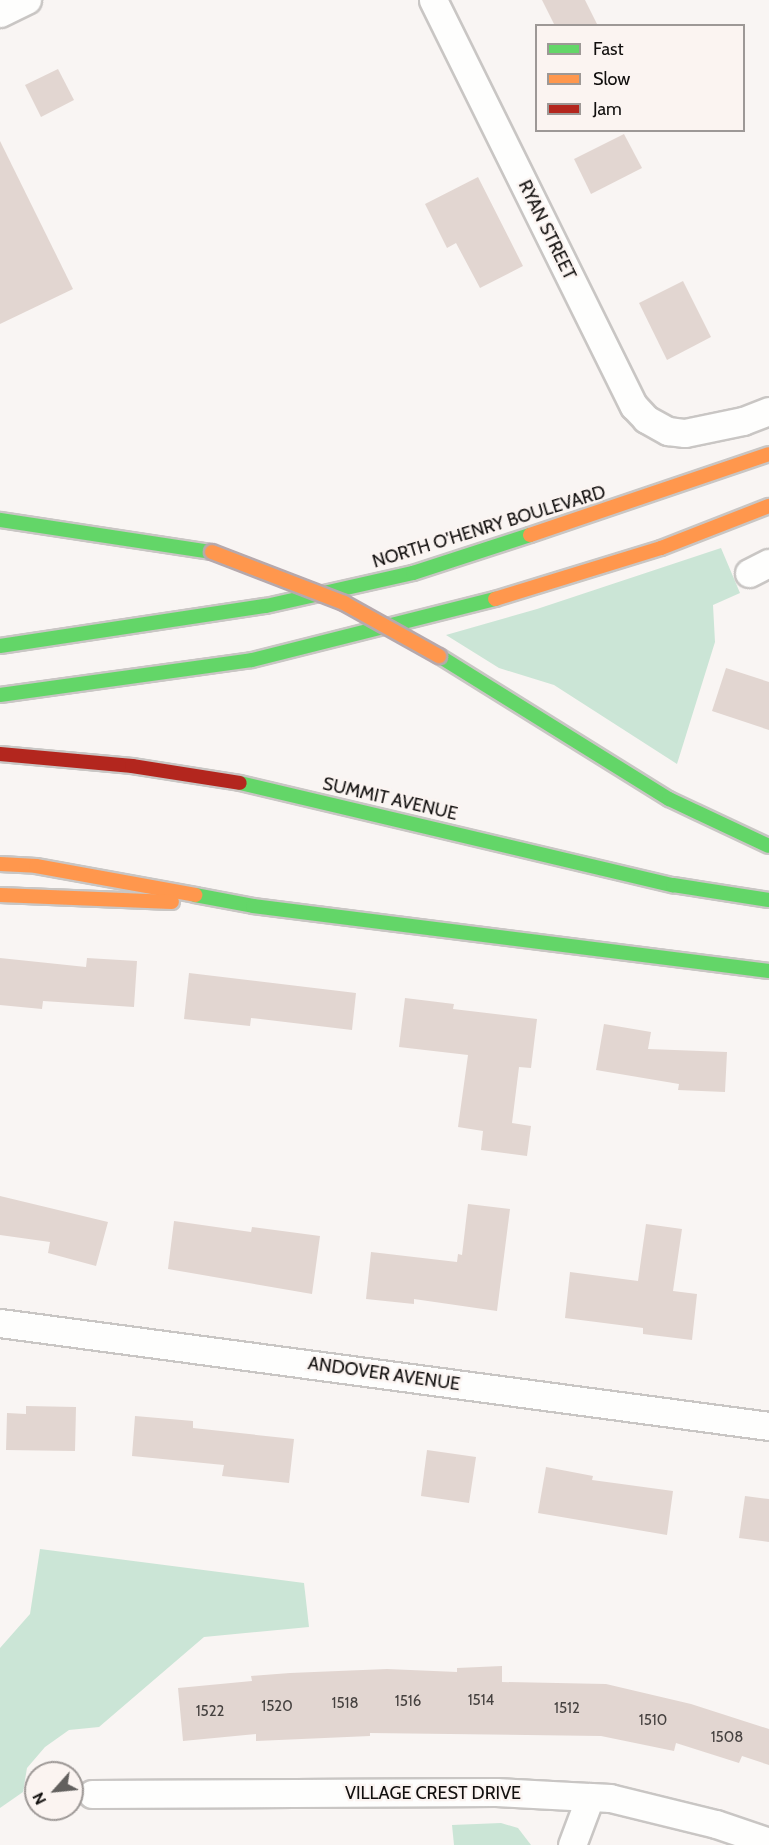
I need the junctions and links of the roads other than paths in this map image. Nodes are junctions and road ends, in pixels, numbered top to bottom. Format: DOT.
graph roads {
  1 [pos="27,0"];
  2 [pos="434,0"];
  3 [pos="0,13"];
  4 [pos="769,411"];
  5 [pos="769,454"];
  6 [pos="769,506"];
  7 [pos="0,509"];
  8 [pos="0,519"];
  9 [pos="37,523"];
  10 [pos="0,646"];
  11 [pos="0,695"];
  12 [pos="0,754"];
  13 [pos="769,846"];
  14 [pos="0,864"];
  15 [pos="0,895"];
  16 [pos="769,900"];
  17 [pos="253,906"];
  18 [pos="769,971"];
  19 [pos="0,1323"];
  20 [pos="769,1426"];
  21 [pos="92,1794"];
  22 [pos="590,1797"];
  23 [pos="769,1842"];
  24 [pos="572,1845"];
  1 -- 3 [label="street"];
  2 -- 4 [label="street, RYAN STREET"];
  5 -- 10 [label="main road, NORTH O'HENRY BOULEVARD"];
  6 -- 11 [label="main road"];
  7 -- 9 [label="main road"];
  8 -- 9 [label="main road"];
  9 -- 13 [label="main road, bridge"];
  12 -- 16 [label="main road, SUMMIT AVENUE"];
  14 -- 17 [label="main road"];
  15 -- 17 [label="main road"];
  17 -- 18 [label="main road"];
  19 -- 20 [label="street, ANDOVER AVENUE"];
  21 -- 22 [label="street, VILLAGE CREST DRIVE"];
  22 -- 23 [label="street, VILLAGE CREST DRIVE"];
  22 -- 24 [label="street"];
}
